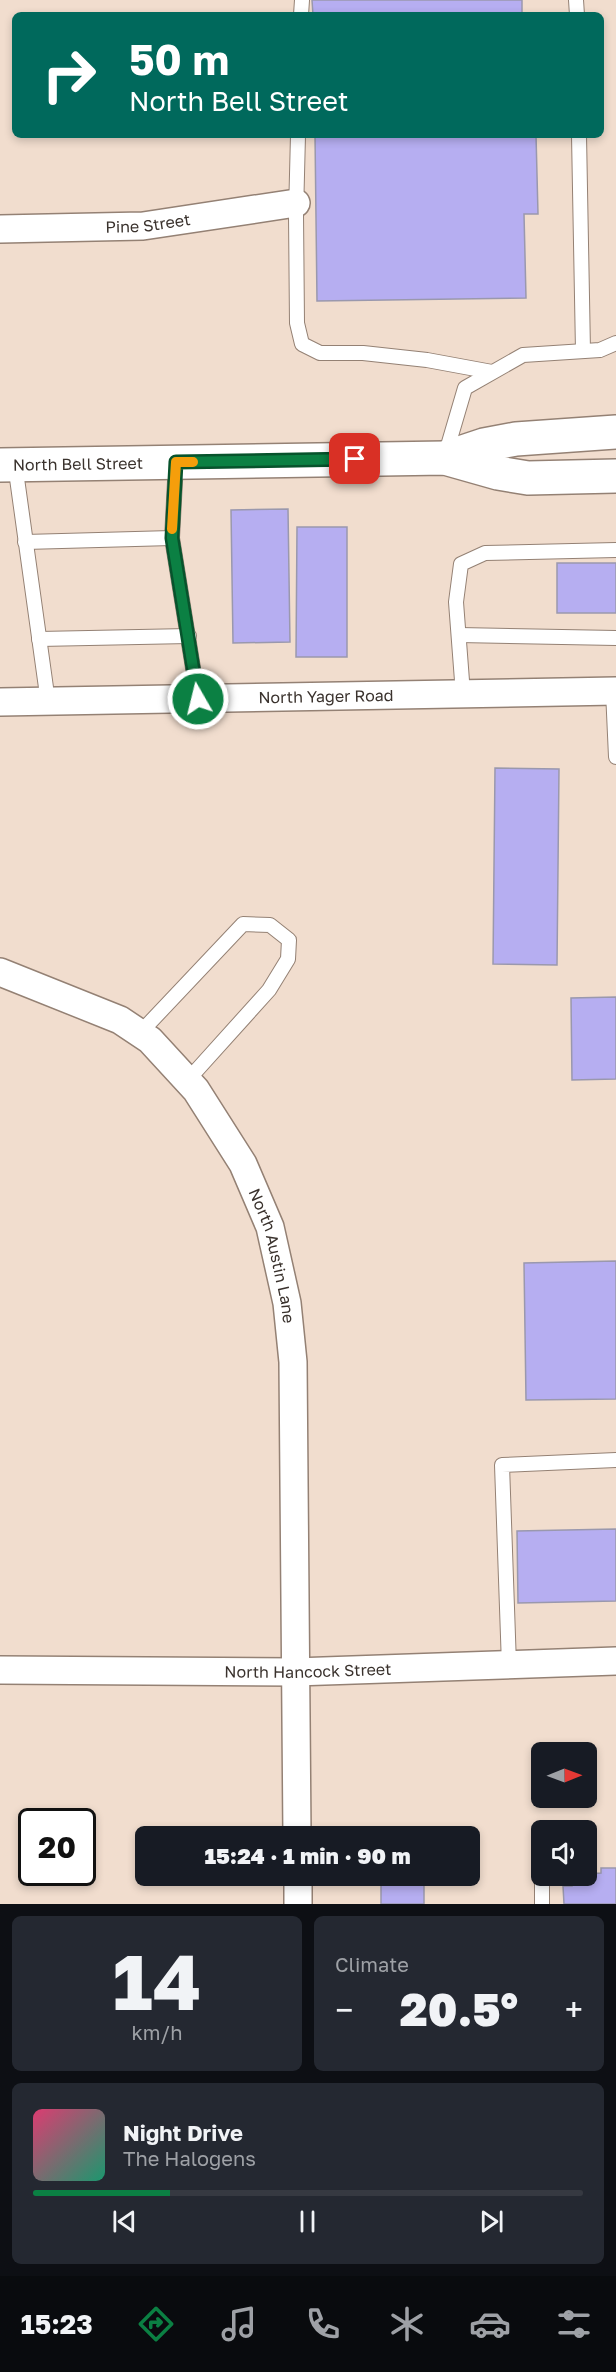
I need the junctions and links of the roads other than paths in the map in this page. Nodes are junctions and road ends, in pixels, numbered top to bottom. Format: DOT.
graph roads {
  1 [pos="298,138"];
  2 [pos="579,138"];
  3 [pos="296,203"];
  4 [pos="0,230"];
  5 [pos="616,343"];
  6 [pos="583,351"];
  7 [pos="492,372"];
  8 [pos="616,421"];
  9 [pos="616,432"];
  10 [pos="573,435"];
  11 [pos="445,458"];
  12 [pos="176,462"];
  13 [pos="7,465"];
  14 [pos="616,476"];
  15 [pos="172,538"];
  16 [pos="25,542"];
  17 [pos="616,550"];
  18 [pos="459,635"];
  19 [pos="189,636"];
  20 [pos="616,638"];
  21 [pos="39,639"];
  22 [pos="615,691"];
  23 [pos="463,694"];
  24 [pos="198,699"];
  25 [pos="0,702"];
  26 [pos="48,702"];
  27 [pos="616,757"];
  28 [pos="0,972"];
  29 [pos="140,1033"];
  30 [pos="187,1081"];
  31 [pos="616,1460"];
  32 [pos="616,1661"];
  33 [pos="509,1665"];
  34 [pos="0,1670"];
  35 [pos="295,1672"];
  36 [pos="297,1826"];
  37 [pos="298,1886"];
  38 [pos="542,1886"];
  39 [pos="298,1904"];
  40 [pos="542,1904"];
  1 -- 3 [label="lane"];
  2 -- 6 [label="lane"];
  3 -- 4 [label="street, Pine Street"];
  3 -- 7 [label="lane"];
  5 -- 6 [label="lane"];
  6 -- 7 [label="lane"];
  7 -- 11 [label="lane"];
  8 -- 10 [label="main road"];
  9 -- 10 [label="main road, North Bell Street"];
  10 -- 11 [label="main road, North Bell Street"];
  11 -- 12 [label="main road, North Bell Street"];
  11 -- 14 [label="main road, North Bell Street"];
  12 -- 13 [label="main road, North Bell Street"];
  12 -- 15 [label="lane"];
  13 -- 16 [label="lane"];
  15 -- 16 [label="lane"];
  15 -- 19 [label="lane"];
  16 -- 21 [label="lane"];
  17 -- 18 [label="lane"];
  18 -- 20 [label="lane"];
  18 -- 23 [label="lane"];
  19 -- 21 [label="lane"];
  19 -- 24 [label="lane"];
  21 -- 26 [label="lane"];
  22 -- 23 [label="street, North Yager Road"];
  22 -- 27 [label="lane"];
  23 -- 24 [label="street, North Yager Road"];
  24 -- 26 [label="street, North Yager Road"];
  25 -- 26 [label="street, North Yager Road"];
  28 -- 29 [label="street, North Austin Lane"];
  29 -- 30 [label="street, North Austin Lane"];
  29 -- 30 [label="lane"];
  30 -- 35 [label="street, North Austin Lane"];
  31 -- 33 [label="lane"];
  32 -- 33 [label="street, North Hancock Street"];
  33 -- 35 [label="street, North Hancock Street"];
  34 -- 35 [label="street, North Hancock Street"];
  35 -- 36 [label="street, North Austin Lane"];
  37 -- 39 [label="street"];
  38 -- 40 [label="lane"];
}
